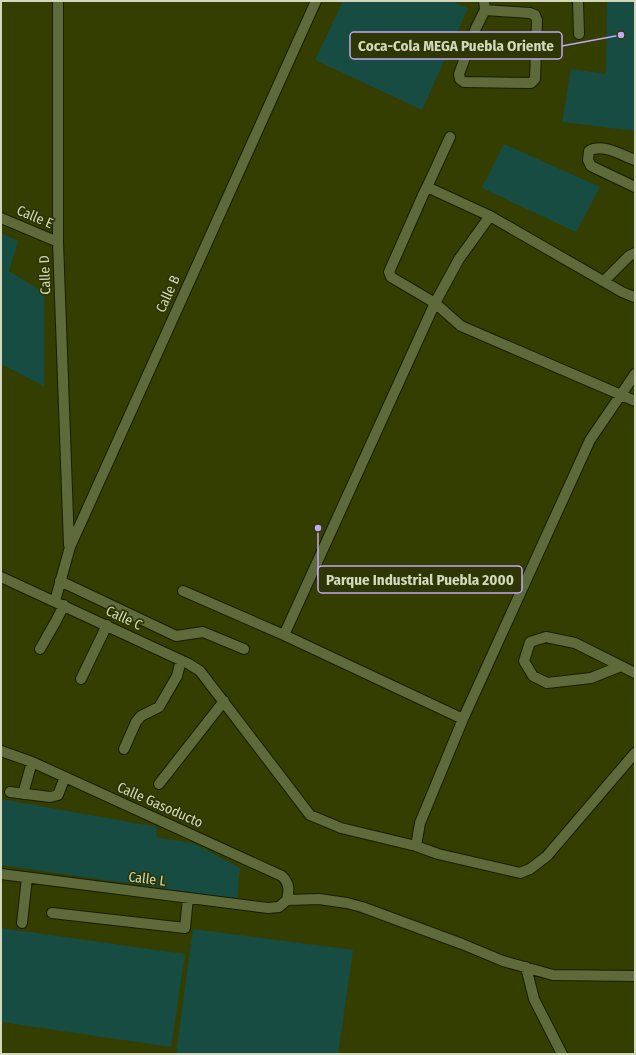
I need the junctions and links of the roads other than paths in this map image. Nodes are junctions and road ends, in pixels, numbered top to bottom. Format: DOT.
graph roads {
  1 [pos="58,1"];
  2 [pos="316,1"];
  3 [pos="578,1"];
  4 [pos="489,5"];
  5 [pos="579,34"];
  6 [pos="450,137"];
  7 [pos="635,160"];
  8 [pos="427,187"];
  9 [pos="635,187"];
  10 [pos="490,216"];
  11 [pos="1,218"];
  12 [pos="58,242"];
  13 [pos="635,253"];
  14 [pos="604,281"];
  15 [pos="635,298"];
  16 [pos="435,303"];
  17 [pos="635,374"];
  18 [pos="621,396"];
  19 [pos="635,401"];
  20 [pos="70,547"];
  21 [pos="1,577"];
  22 [pos="60,581"];
  23 [pos="183,591"];
  24 [pos="59,603"];
  25 [pos="107,625"];
  26 [pos="284,635"];
  27 [pos="244,649"];
  28 [pos="40,650"];
  29 [pos="181,660"];
  30 [pos="621,666"];
  31 [pos="635,673"];
  32 [pos="81,679"];
  33 [pos="224,701"];
  34 [pos="463,719"];
  35 [pos="124,749"];
  36 [pos="1,751"];
  37 [pos="635,753"];
  38 [pos="32,762"];
  39 [pos="66,777"];
  40 [pos="159,784"];
  41 [pos="10,792"];
  42 [pos="23,794"];
  43 [pos="416,846"];
  44 [pos="1,874"];
  45 [pos="27,878"];
  46 [pos="188,898"];
  47 [pos="287,900"];
  48 [pos="52,913"];
  49 [pos="22,923"];
  50 [pos="526,967"];
  51 [pos="635,976"];
  52 [pos="562,1054"];
  1 -- 12 [label="street, Calle D"];
  2 -- 20 [label="street, Calle B"];
  3 -- 5 [label="street"];
  4 -- 4 [label="street"];
  6 -- 8 [label="street"];
  7 -- 9 [label="street"];
  8 -- 10 [label="street"];
  8 -- 16 [label="street"];
  10 -- 14 [label="street"];
  10 -- 16 [label="street"];
  11 -- 12 [label="street, Calle E"];
  12 -- 20 [label="street, Calle D"];
  13 -- 14 [label="street"];
  14 -- 15 [label="street"];
  16 -- 18 [label="street"];
  16 -- 26 [label="street"];
  17 -- 18 [label="street"];
  18 -- 19 [label="street"];
  18 -- 34 [label="street"];
  20 -- 22 [label="street, Calle B"];
  21 -- 24 [label="street, Calle C"];
  22 -- 24 [label="street, Calle B"];
  22 -- 27 [label="street"];
  23 -- 26 [label="street"];
  24 -- 25 [label="street, Calle C"];
  24 -- 28 [label="street, Calle B"];
  25 -- 29 [label="street, Calle C"];
  25 -- 32 [label="street"];
  26 -- 34 [label="street"];
  29 -- 33 [label="street, Calle C"];
  29 -- 35 [label="street"];
  30 -- 30 [label="street"];
  30 -- 31 [label="street"];
  33 -- 40 [label="street"];
  33 -- 43 [label="street, Calle C"];
  34 -- 43 [label="street"];
  36 -- 38 [label="street, Calle Gasoducto"];
  37 -- 43 [label="street, Calle C"];
  38 -- 39 [label="street, Calle Gasoducto"];
  38 -- 42 [label="street"];
  39 -- 42 [label="street"];
  39 -- 47 [label="street, Calle Gasoducto"];
  41 -- 42 [label="street"];
  44 -- 45 [label="street, Calle L"];
  45 -- 46 [label="street, Calle L"];
  45 -- 49 [label="street"];
  46 -- 47 [label="street, Calle L"];
  46 -- 48 [label="street"];
  47 -- 50 [label="street"];
  50 -- 51 [label="street"];
  50 -- 52 [label="street"];
}
